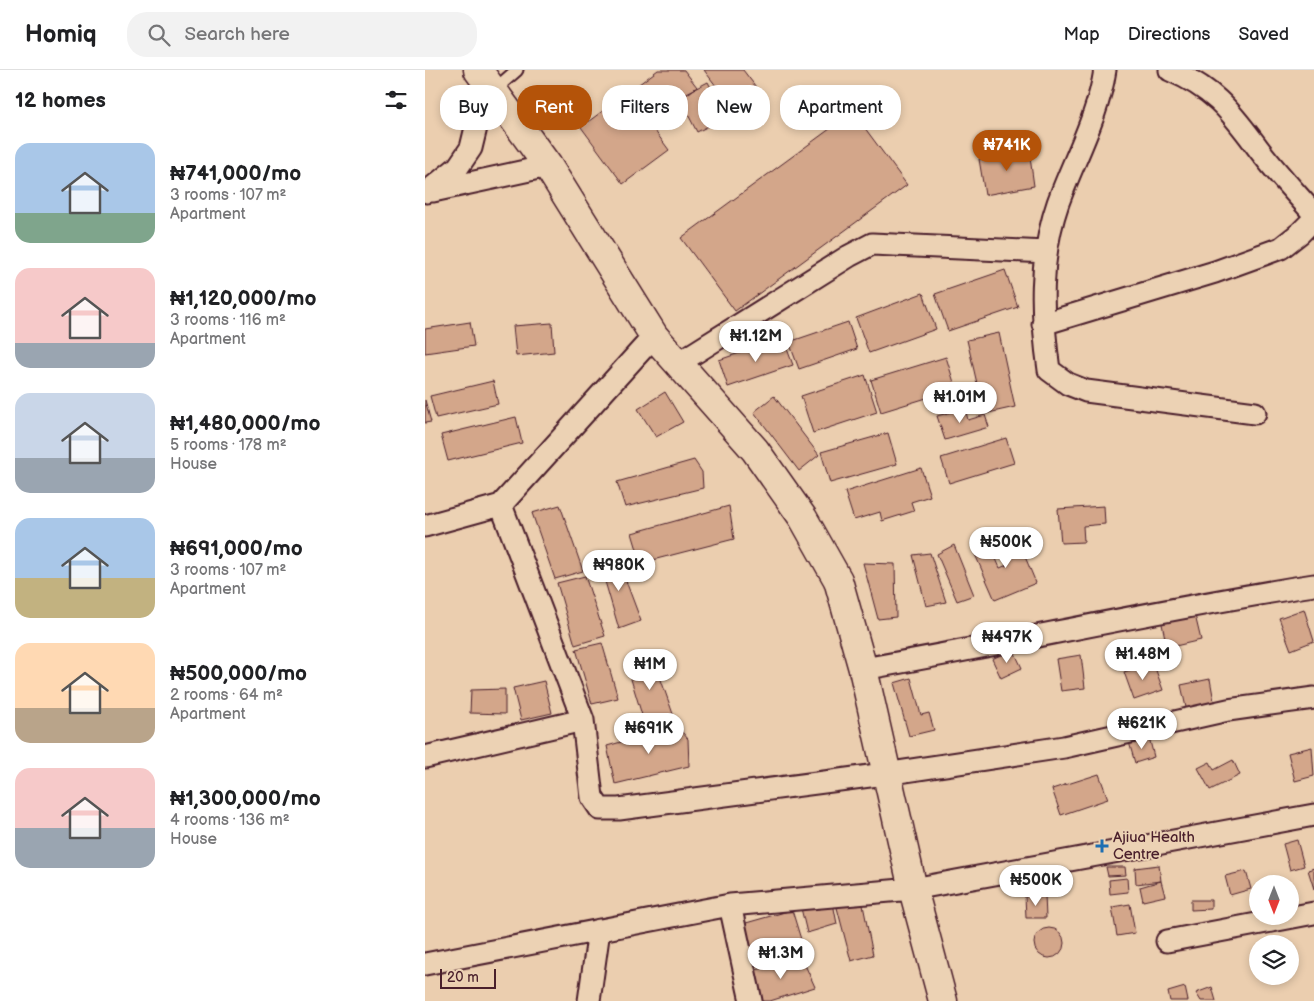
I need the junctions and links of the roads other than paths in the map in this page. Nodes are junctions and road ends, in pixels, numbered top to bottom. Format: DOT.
graph roads {
  1 [pos="517,70"];
  2 [pos="1105,70"];
  3 [pos="1170,70"];
  4 [pos="486,81"];
  5 [pos="548,166"];
  6 [pos="426,193"];
  7 [pos="1314,214"];
  8 [pos="1314,219"];
  9 [pos="1046,252"];
  10 [pos="1043,324"];
  11 [pos="654,336"];
  12 [pos="677,364"];
  13 [pos="1255,413"];
  14 [pos="501,505"];
  15 [pos="425,526"];
  16 [pos="1314,585"];
  17 [pos="863,669"];
  18 [pos="1314,698"];
  19 [pos="583,720"];
  20 [pos="425,757"];
  21 [pos="885,774"];
  22 [pos="1314,814"];
  23 [pos="913,889"];
  24 [pos="730,905"];
  25 [pos="1314,913"];
  26 [pos="599,930"];
  27 [pos="1167,941"];
  28 [pos="425,964"];
  29 [pos="589,1001"];
  30 [pos="751,1001"];
  31 [pos="943,1001"];
  1 -- 4 [label="lane"];
  2 -- 9 [label="street"];
  3 -- 7 [label="street"];
  4 -- 5 [label="main road"];
  4 -- 6 [label="street"];
  5 -- 6 [label="street"];
  5 -- 11 [label="main road"];
  8 -- 10 [label="street"];
  9 -- 10 [label="street"];
  9 -- 12 [label="street"];
  10 -- 13 [label="street"];
  11 -- 12 [label="main road"];
  11 -- 14 [label="street"];
  12 -- 17 [label="main road"];
  14 -- 15 [label="street"];
  14 -- 19 [label="street"];
  16 -- 17 [label="street"];
  17 -- 21 [label="main road"];
  18 -- 21 [label="street"];
  19 -- 20 [label="street"];
  19 -- 21 [label="street"];
  21 -- 23 [label="main road"];
  22 -- 23 [label="street"];
  23 -- 24 [label="street"];
  23 -- 31 [label="main road"];
  24 -- 26 [label="street"];
  24 -- 30 [label="street"];
  25 -- 27 [label="street"];
  26 -- 28 [label="street"];
  26 -- 29 [label="street"];
}
